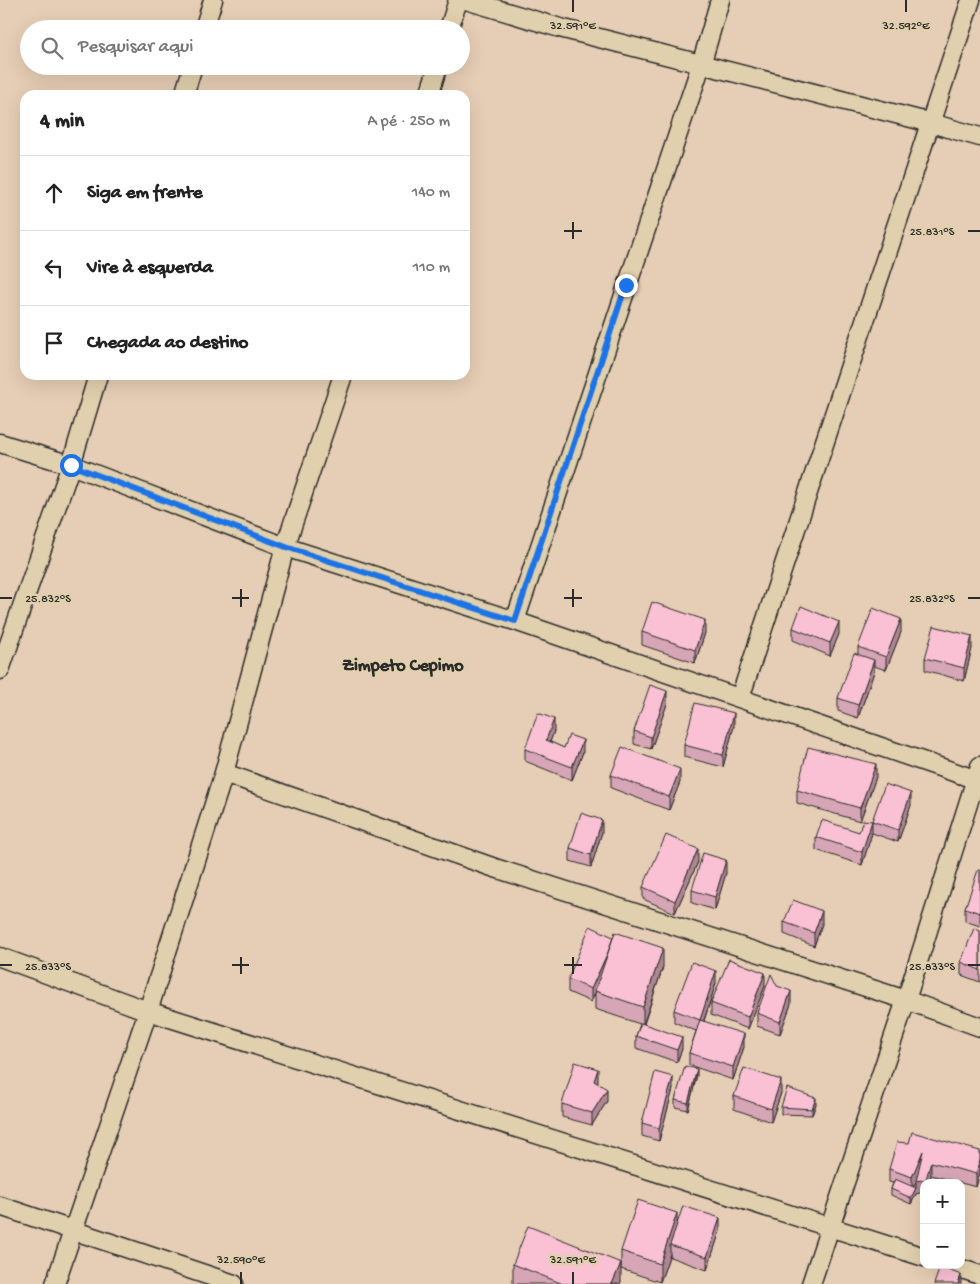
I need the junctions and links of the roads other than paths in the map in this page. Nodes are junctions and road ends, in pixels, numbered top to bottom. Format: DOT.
graph roads {
  1 [pos="213,0"];
  2 [pos="458,0"];
  3 [pos="466,0"];
  4 [pos="720,0"];
  5 [pos="971,0"];
  6 [pos="207,20"];
  7 [pos="452,20"];
  8 [pos="701,65"];
  9 [pos="190,75"];
  10 [pos="436,75"];
  11 [pos="186,90"];
  12 [pos="431,90"];
  13 [pos="931,122"];
  14 [pos="980,137"];
  15 [pos="96,380"];
  16 [pos="341,380"];
  17 [pos="0,443"];
  18 [pos="71,465"];
  19 [pos="286,547"];
  20 [pos="515,621"];
  21 [pos="0,670"];
  22 [pos="740,698"];
  23 [pos="224,773"];
  24 [pos="979,775"];
  25 [pos="0,957"];
  26 [pos="906,1000"];
  27 [pos="148,1011"];
  28 [pos="980,1027"];
  29 [pos="0,1206"];
  30 [pos="832,1227"];
  31 [pos="74,1230"];
  32 [pos="920,1256"];
  33 [pos="962,1269"];
  34 [pos="980,1275"];
  35 [pos="55,1284"];
  36 [pos="234,1284"];
  37 [pos="811,1284"];
  1 -- 6 [label="street"];
  2 -- 7 [label="street"];
  3 -- 8 [label="street"];
  4 -- 8 [label="street"];
  5 -- 13 [label="street"];
  8 -- 13 [label="street"];
  8 -- 20 [label="street"];
  9 -- 11 [label="street"];
  10 -- 12 [label="street"];
  13 -- 14 [label="street"];
  13 -- 22 [label="street"];
  15 -- 18 [label="street"];
  16 -- 19 [label="street"];
  17 -- 18 [label="street"];
  18 -- 19 [label="street"];
  18 -- 21 [label="street"];
  19 -- 20 [label="street"];
  19 -- 23 [label="street"];
  20 -- 22 [label="street"];
  22 -- 24 [label="street"];
  23 -- 26 [label="street"];
  23 -- 27 [label="street"];
  24 -- 26 [label="street"];
  25 -- 27 [label="street"];
  26 -- 28 [label="street"];
  26 -- 30 [label="street"];
  27 -- 30 [label="street"];
  27 -- 31 [label="street"];
  29 -- 31 [label="street"];
  30 -- 32 [label="street"];
  30 -- 37 [label="street"];
  31 -- 35 [label="street"];
  31 -- 36 [label="street"];
  33 -- 34 [label="street"];
}
